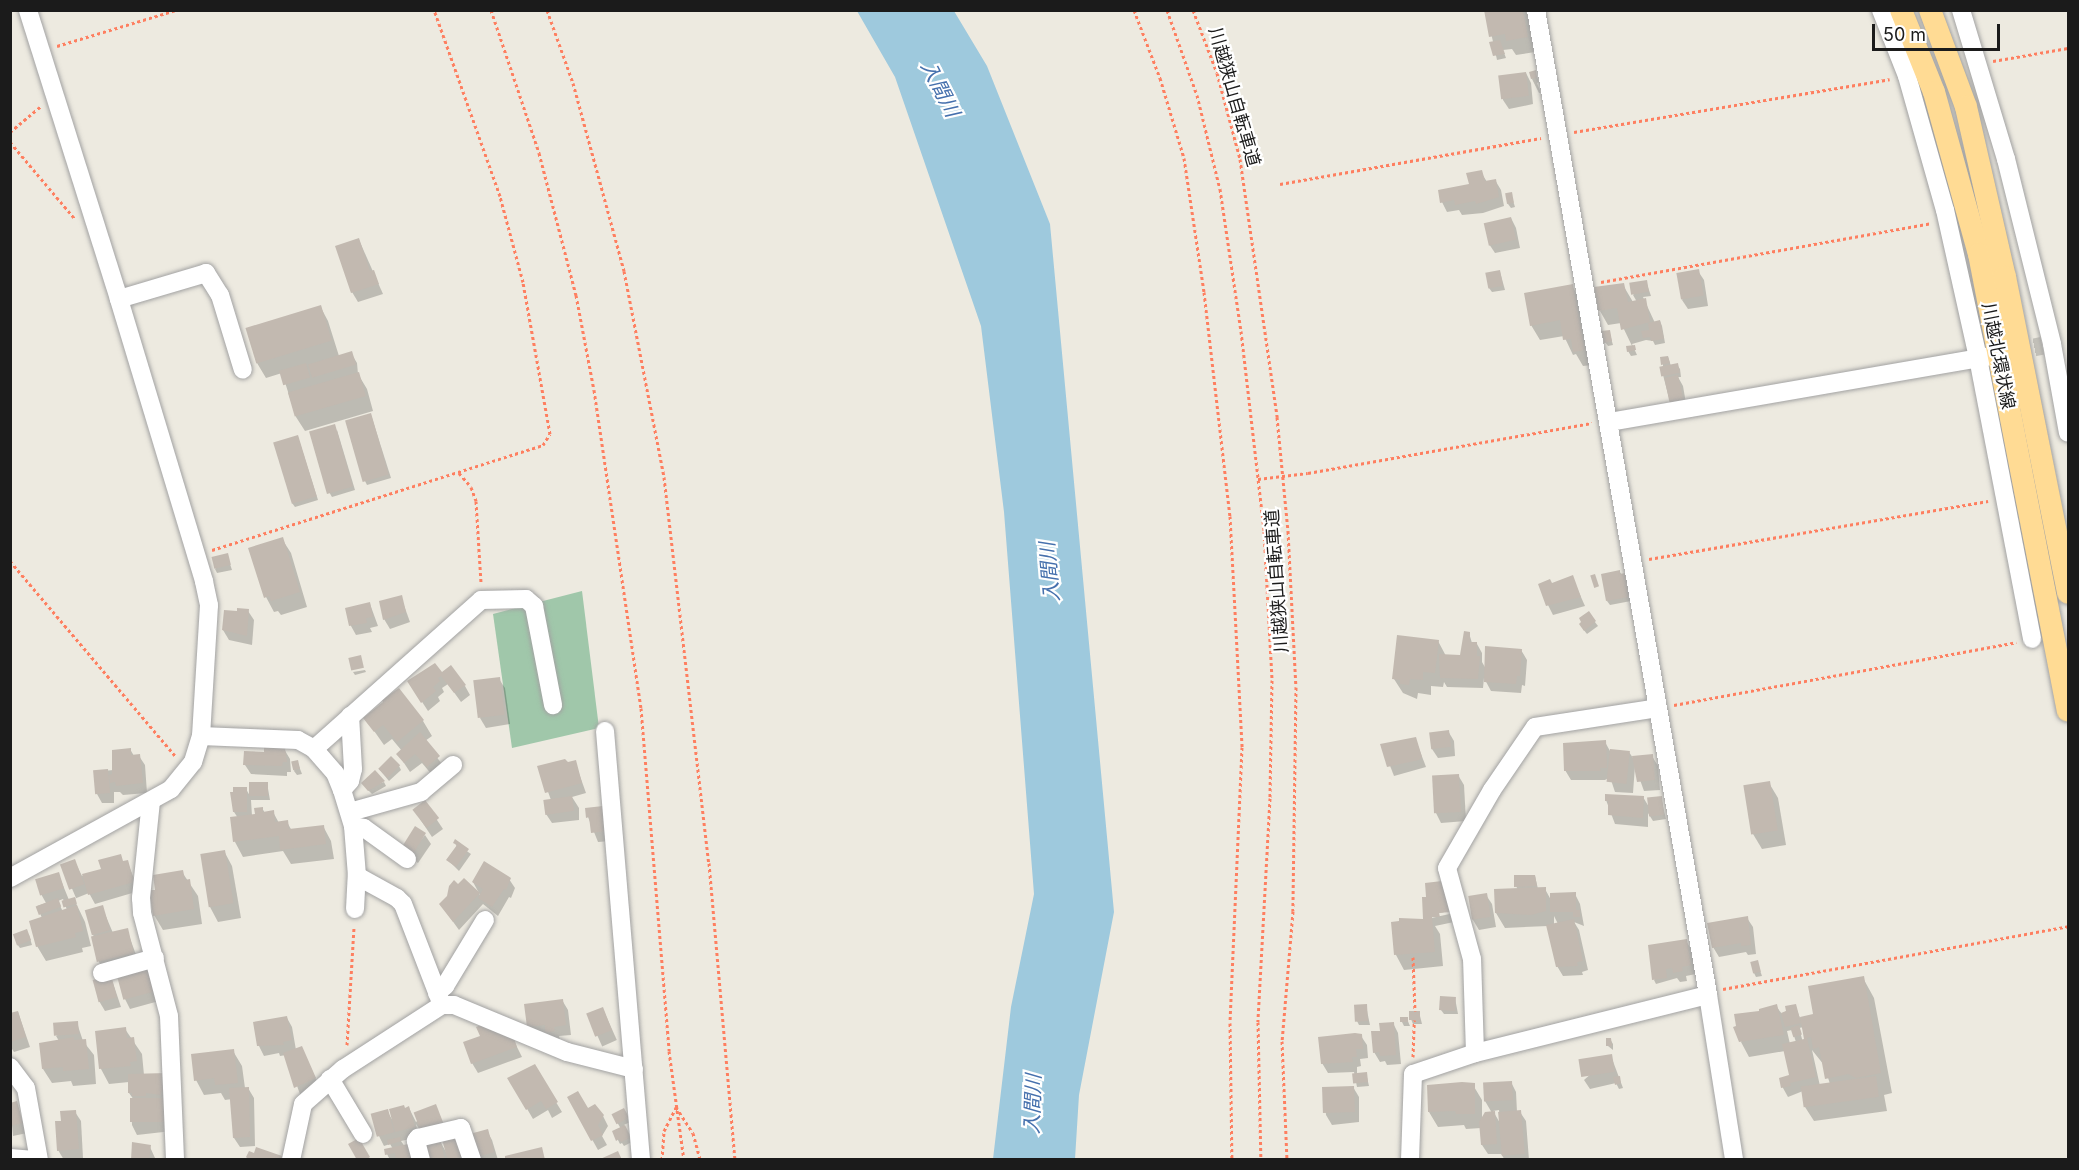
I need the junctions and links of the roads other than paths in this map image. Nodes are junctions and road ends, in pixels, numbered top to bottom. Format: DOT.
graph roads {
  1 [pos="28,10"];
  2 [pos="1536,10"];
  3 [pos="1881,10"];
  4 [pos="1901,10"];
  5 [pos="1930,10"];
  6 [pos="1961,10"];
  7 [pos="119,298"];
  8 [pos="2054,344"];
  9 [pos="1983,357"];
  10 [pos="243,370"];
  11 [pos="1609,422"];
  12 [pos="2068,433"];
  13 [pos="2068,593"];
  14 [pos="2032,639"];
  15 [pos="553,705"];
  16 [pos="1658,708"];
  17 [pos="2068,710"];
  18 [pos="350,716"];
  19 [pos="605,731"];
  20 [pos="201,735"];
  21 [pos="314,748"];
  22 [pos="453,765"];
  23 [pos="342,790"];
  24 [pos="151,801"];
  25 [pos="352,819"];
  26 [pos="407,859"];
  27 [pos="357,876"];
  28 [pos="10,878"];
  29 [pos="355,909"];
  30 [pos="485,920"];
  31 [pos="155,958"];
  32 [pos="102,973"];
  33 [pos="1708,995"];
  34 [pos="440,999"];
  35 [pos="1475,1053"];
  36 [pos="10,1066"];
  37 [pos="634,1069"];
  38 [pos="336,1075"];
  39 [pos="363,1134"];
  40 [pos="10,1158"];
  41 [pos="31,1160"];
  42 [pos="39,1160"];
  43 [pos="175,1160"];
  44 [pos="291,1160"];
  45 [pos="421,1160"];
  46 [pos="472,1160"];
  47 [pos="641,1160"];
  48 [pos="1410,1160"];
  49 [pos="1734,1160"];
  1 -- 7 [label="street"];
  2 -- 11 [label="street"];
  3 -- 9 [label="street"];
  4 -- 17 [label="main road, 川越北環状線"];
  5 -- 13 [label="main road, 川越北環状線"];
  6 -- 8 [label="street"];
  7 -- 10 [label="street"];
  7 -- 20 [label="street"];
  8 -- 12 [label="street"];
  9 -- 11 [label="street"];
  9 -- 14 [label="street"];
  11 -- 16 [label="street"];
  15 -- 18 [label="street"];
  16 -- 33 [label="street"];
  16 -- 35 [label="street"];
  18 -- 21 [label="street"];
  18 -- 23 [label="street"];
  19 -- 37 [label="street"];
  20 -- 21 [label="street"];
  20 -- 24 [label="street"];
  21 -- 23 [label="street"];
  22 -- 25 [label="street"];
  23 -- 25 [label="street"];
  24 -- 28 [label="street"];
  24 -- 31 [label="street"];
  25 -- 26 [label="street"];
  25 -- 27 [label="street"];
  27 -- 29 [label="street"];
  27 -- 34 [label="street"];
  30 -- 34 [label="street"];
  31 -- 32 [label="street"];
  31 -- 43 [label="street"];
  33 -- 35 [label="street"];
  33 -- 49 [label="street"];
  34 -- 37 [label="street"];
  34 -- 38 [label="street"];
  35 -- 48 [label="street"];
  36 -- 42 [label="street"];
  37 -- 47 [label="street"];
  38 -- 39 [label="street"];
  38 -- 44 [label="street"];
  40 -- 41 [label="street"];
  45 -- 46 [label="street"];
}
